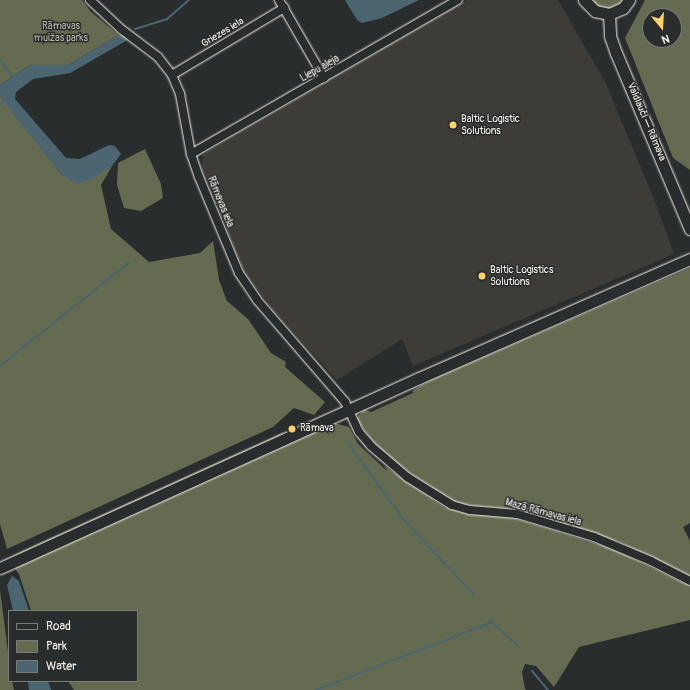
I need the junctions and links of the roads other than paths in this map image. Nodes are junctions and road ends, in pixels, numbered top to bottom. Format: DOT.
graph roads {
  1 [pos="90,0"];
  2 [pos="279,0"];
  3 [pos="458,0"];
  4 [pos="584,0"];
  5 [pos="629,0"];
  6 [pos="284,8"];
  7 [pos="609,14"];
  8 [pos="172,75"];
  9 [pos="324,78"];
  10 [pos="191,154"];
  11 [pos="690,229"];
  12 [pos="690,258"];
  13 [pos="349,410"];
  14 [pos="0,568"];
  15 [pos="690,581"];
  1 -- 8 [label="street, Rāmavas iela"];
  2 -- 6 [label="street"];
  3 -- 9 [label="street, Liepu aleja"];
  4 -- 7 [label="main road"];
  5 -- 7 [label="main road"];
  6 -- 8 [label="street, Griezes iela"];
  6 -- 9 [label="street"];
  7 -- 11 [label="main road, Valdlauči — Rāmava"];
  8 -- 10 [label="street, Rāmavas iela"];
  9 -- 10 [label="street, Liepu aleja"];
  10 -- 13 [label="street, Rāmavas iela"];
  12 -- 13 [label="main road"];
  13 -- 14 [label="main road"];
  13 -- 15 [label="street, Mazā Rāmavas iela"];
}
